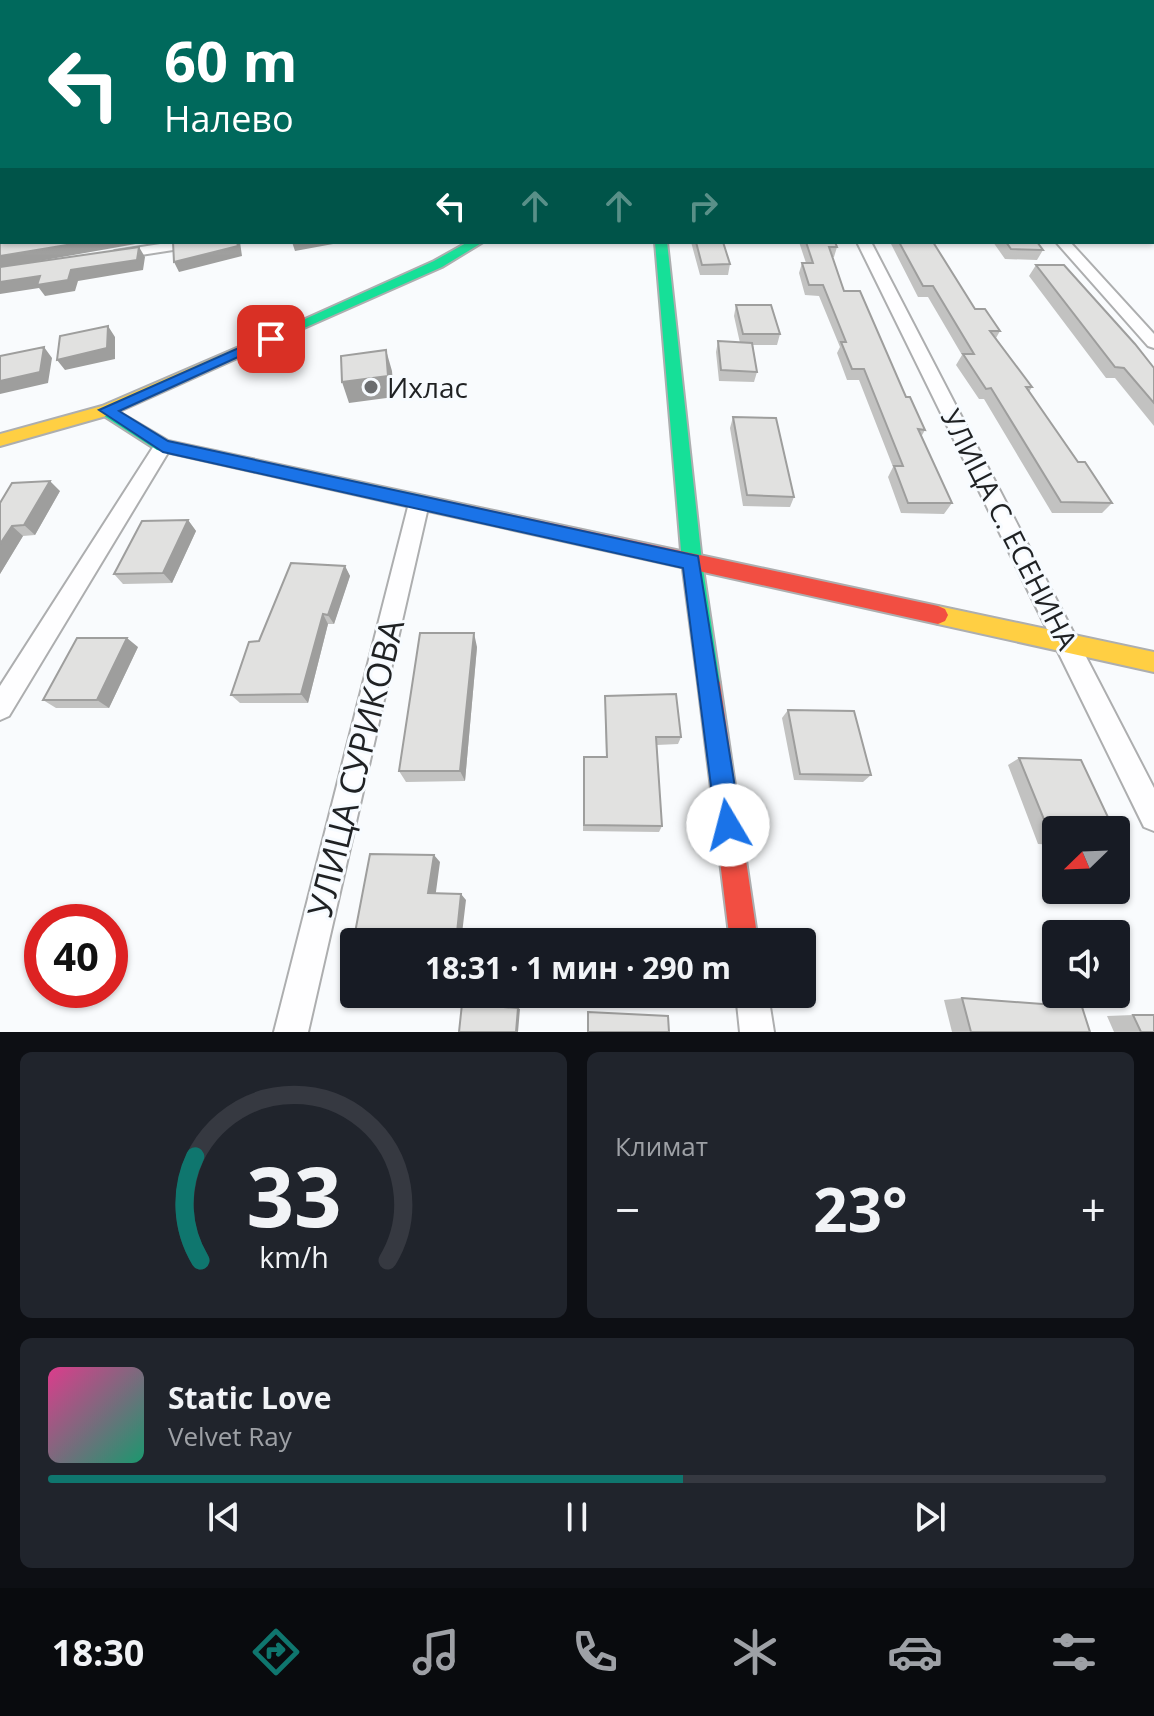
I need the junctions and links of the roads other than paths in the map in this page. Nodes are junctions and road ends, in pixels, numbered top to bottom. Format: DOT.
graph roads {
  1 [pos="186,244"];
  2 [pos="473,244"];
  3 [pos="661,244"];
  4 [pos="865,244"];
  5 [pos="1065,244"];
  6 [pos="101,257"];
  7 [pos="1154,343"];
  8 [pos="107,410"];
  9 [pos="0,440"];
  10 [pos="163,446"];
  11 [pos="419,503"];
  12 [pos="692,562"];
  13 [pos="1069,643"];
  14 [pos="1154,662"];
  15 [pos="0,708"];
  16 [pos="1154,817"];
  17 [pos="742,928"];
  18 [pos="754,1008"];
  19 [pos="291,1032"];
  20 [pos="757,1032"];
  1 -- 6 [label="street"];
  2 -- 8 [label="street"];
  3 -- 12 [label="street"];
  4 -- 13 [label="street, УЛИЦА С. ЕСЕНИНА"];
  5 -- 7 [label="street"];
  8 -- 9 [label="street"];
  8 -- 10 [label="street"];
  10 -- 11 [label="street"];
  10 -- 15 [label="street"];
  11 -- 12 [label="street"];
  11 -- 19 [label="street, УЛИЦА СУРИКОВА"];
  12 -- 13 [label="street"];
  12 -- 17 [label="street"];
  13 -- 14 [label="street"];
  13 -- 16 [label="street, УЛИЦА С. ЕСЕНИНА"];
  18 -- 20 [label="street"];
}
